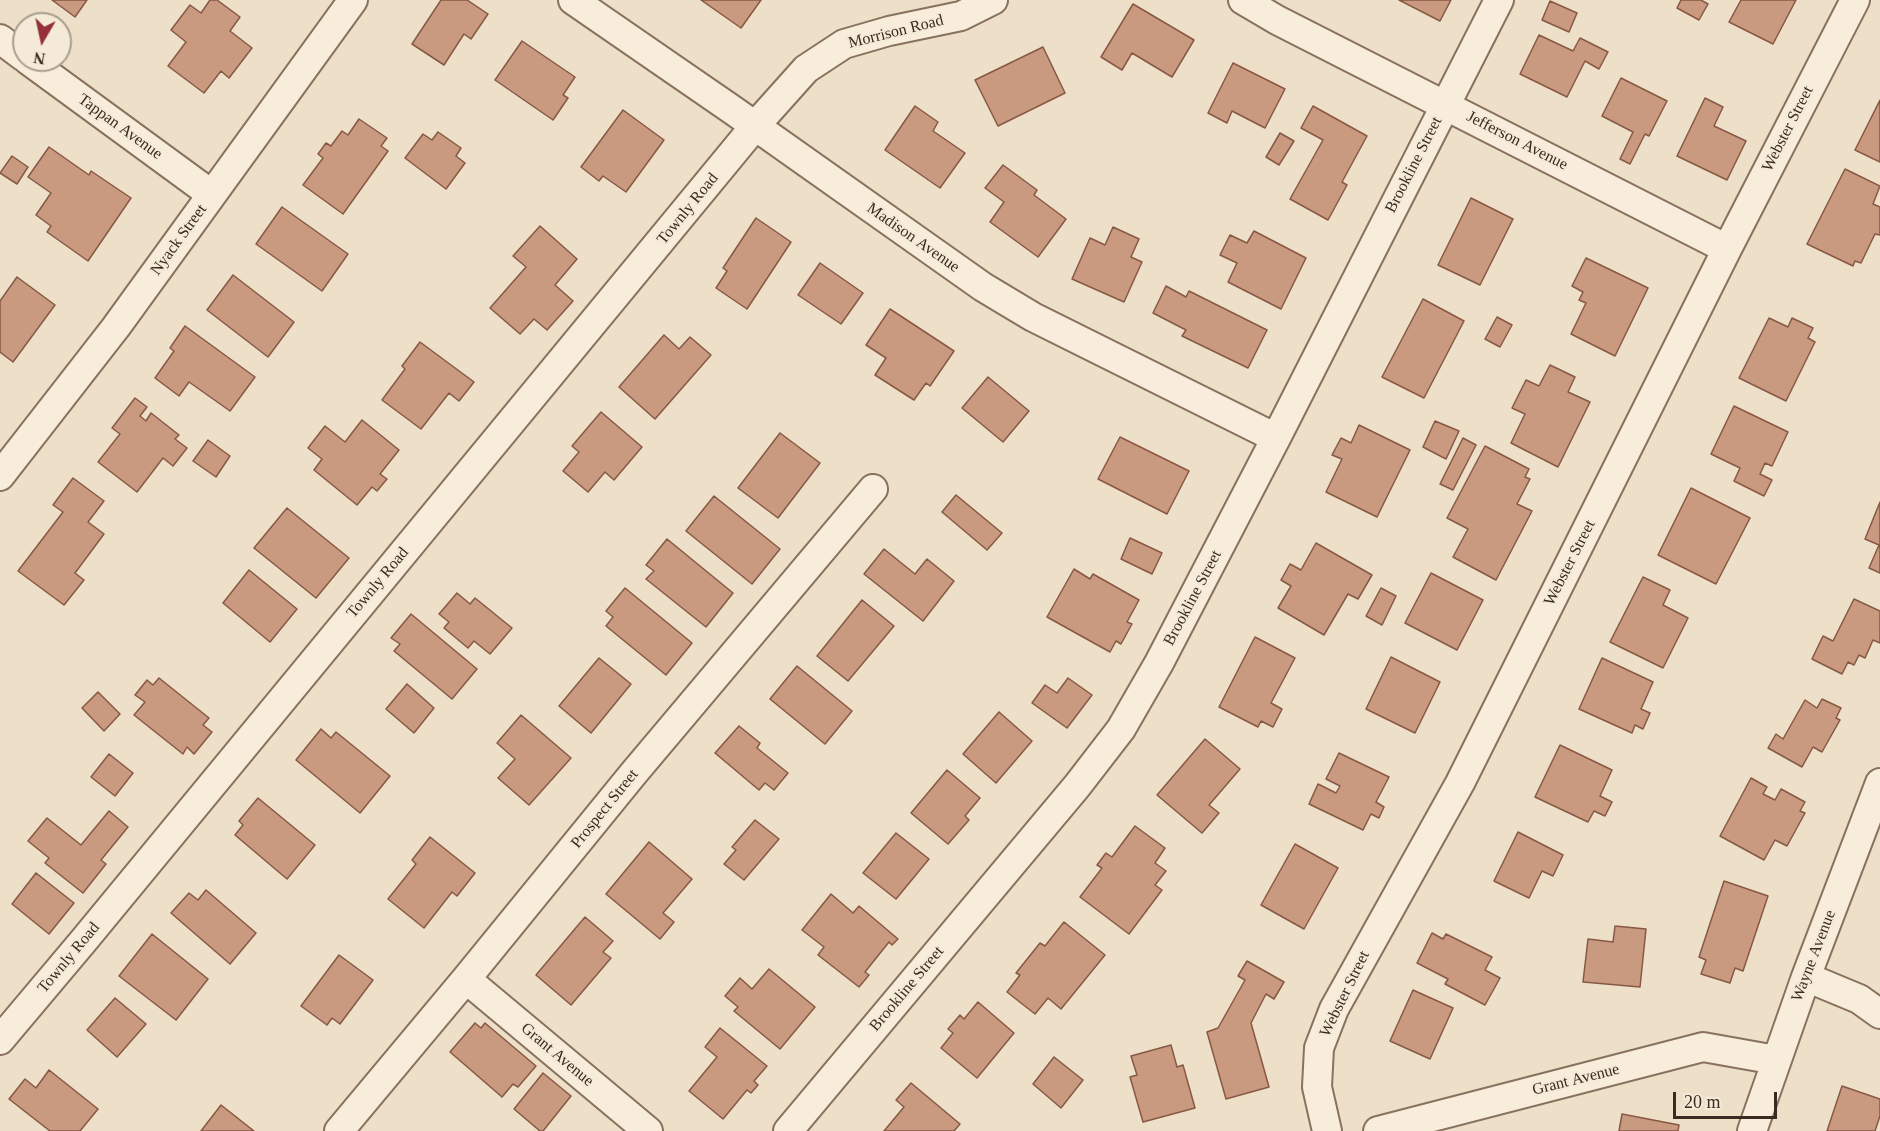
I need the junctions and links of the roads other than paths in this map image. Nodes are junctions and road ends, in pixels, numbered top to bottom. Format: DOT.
graph roads {
  1 [pos="353,0"];
  2 [pos="573,0"];
  3 [pos="993,0"];
  4 [pos="1243,0"];
  5 [pos="1499,0"];
  6 [pos="1855,0"];
  7 [pos="44,72"];
  8 [pos="1445,105"];
  9 [pos="756,126"];
  10 [pos="212,194"];
  11 [pos="1727,249"];
  12 [pos="1276,438"];
  13 [pos="0,476"];
  14 [pos="873,489"];
  15 [pos="1880,783"];
  16 [pos="1806,977"];
  17 [pos="466,979"];
  18 [pos="1880,1014"];
  19 [pos="0,1040"];
  20 [pos="1776,1060"];
  21 [pos="339,1131"];
  22 [pos="648,1131"];
  23 [pos="788,1131"];
  24 [pos="1327,1131"];
  25 [pos="1378,1131"];
  26 [pos="1752,1131"];
  1 -- 10 [label="street, Nyack Street"];
  2 -- 9 [label="street, Madison Avenue"];
  3 -- 9 [label="street, Morrison Road"];
  4 -- 8 [label="street, Jefferson Avenue"];
  5 -- 8 [label="street, Brookline Street"];
  6 -- 11 [label="street, Webster Street"];
  7 -- 10 [label="street, Tappan Avenue"];
  8 -- 11 [label="street, Jefferson Avenue"];
  8 -- 12 [label="street, Brookline Street"];
  9 -- 12 [label="street, Madison Avenue"];
  9 -- 19 [label="street, Townly Road"];
  10 -- 13 [label="street, Nyack Street"];
  11 -- 24 [label="street, Webster Street"];
  12 -- 23 [label="street, Brookline Street"];
  14 -- 17 [label="street, Prospect Street"];
  15 -- 16 [label="street, Wayne Avenue"];
  16 -- 18 [label="street"];
  16 -- 20 [label="street, Wayne Avenue"];
  17 -- 21 [label="street, Prospect Street"];
  17 -- 22 [label="street, Grant Avenue"];
  20 -- 25 [label="street, Grant Avenue"];
  20 -- 26 [label="street, Wayne Avenue"];
}
